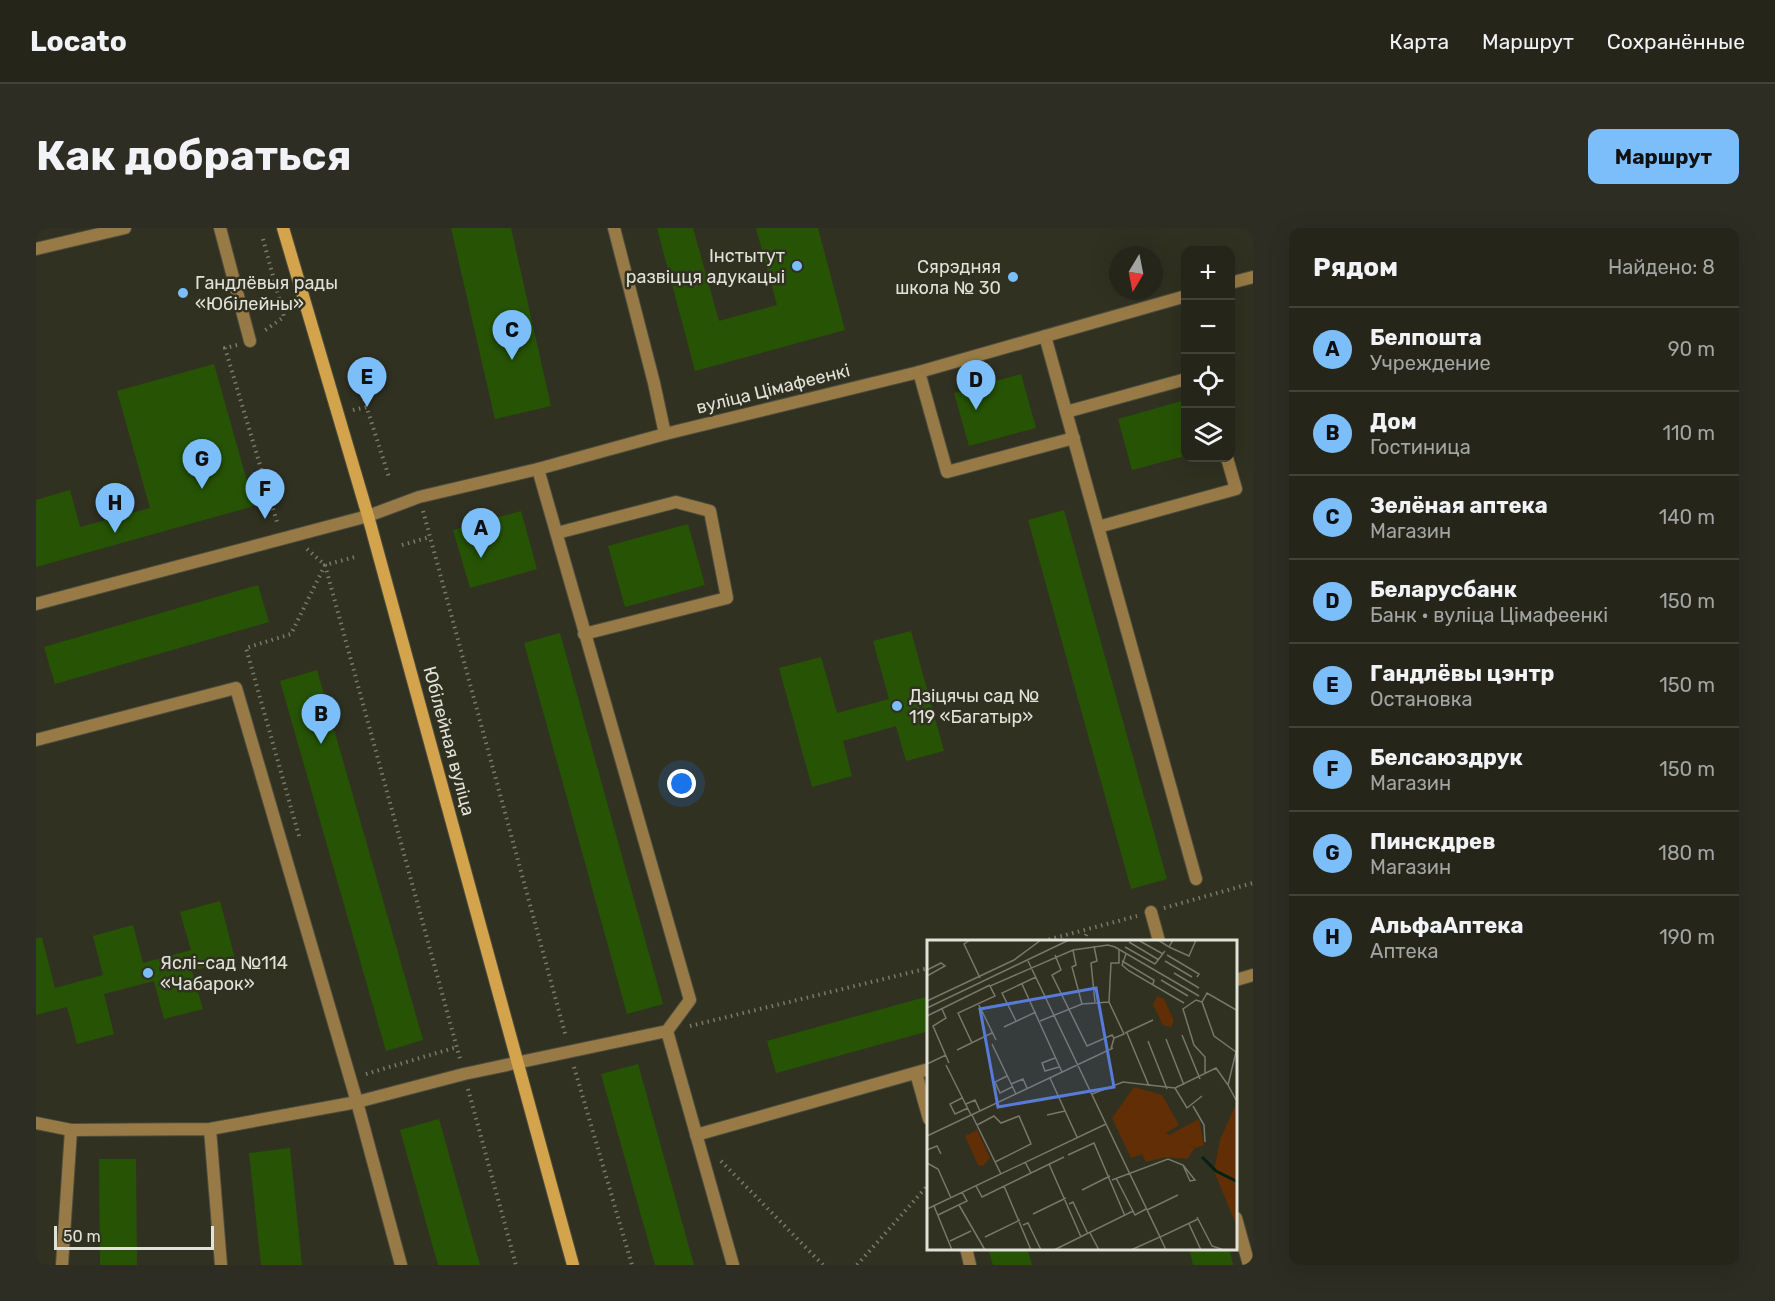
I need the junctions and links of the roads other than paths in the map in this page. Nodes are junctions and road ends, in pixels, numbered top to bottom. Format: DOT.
graph roads {
  1 [pos="125,228"];
  2 [pos="220,228"];
  3 [pos="283,228"];
  4 [pos="614,228"];
  5 [pos="36,249"];
  6 [pos="1253,277"];
  7 [pos="1235,282"];
  8 [pos="1181,297"];
  9 [pos="1045,336"];
  10 [pos="250,341"];
  11 [pos="919,372"];
  12 [pos="1181,380"];
  13 [pos="1066,412"];
  14 [pos="665,434"];
  15 [pos="1074,438"];
  16 [pos="1228,462"];
  17 [pos="538,469"];
  18 [pos="368,516"];
  19 [pos="1098,527"];
  20 [pos="557,533"];
  21 [pos="36,604"];
  22 [pos="584,634"];
  23 [pos="36,740"];
  24 [pos="1196,879"];
  25 [pos="1151,912"];
  26 [pos="1159,940"];
  27 [pos="1253,975"];
  28 [pos="1238,979"];
  29 [pos="666,1031"];
  30 [pos="519,1063"];
  31 [pos="927,1070"];
  32 [pos="916,1073"];
  33 [pos="357,1102"];
  34 [pos="927,1112"];
  35 [pos="36,1123"];
  36 [pos="210,1129"];
  37 [pos="71,1130"];
  38 [pos="696,1135"];
  39 [pos="1238,1225"];
  40 [pos="966,1250"];
  41 [pos="62,1265"];
  42 [pos="221,1265"];
  43 [pos="401,1265"];
  44 [pos="573,1265"];
  45 [pos="732,1265"];
  46 [pos="970,1265"];
  47 [pos="1250,1265"];
  1 -- 5 [label="street"];
  2 -- 10 [label="street"];
  3 -- 18 [label="main road, Юбілейная вуліца"];
  4 -- 14 [label="street"];
  6 -- 7 [label="street"];
  8 -- 9 [label="street, вуліца Цімафеенкі"];
  9 -- 11 [label="street, вуліца Цімафеенкі"];
  9 -- 13 [label="street"];
  11 -- 14 [label="street, вуліца Цімафеенкі"];
  11 -- 15 [label="street"];
  12 -- 13 [label="street"];
  13 -- 15 [label="street"];
  14 -- 17 [label="street, вуліца Цімафеенкі"];
  15 -- 19 [label="street"];
  16 -- 19 [label="street"];
  17 -- 18 [label="street, вуліца Цімафеенкі"];
  17 -- 20 [label="street"];
  18 -- 21 [label="street, вуліца Цімафеенкі"];
  18 -- 30 [label="main road, Юбілейная вуліца"];
  19 -- 24 [label="street"];
  20 -- 22 [label="street"];
  20 -- 22 [label="street"];
  22 -- 29 [label="street"];
  23 -- 33 [label="street"];
  25 -- 26 [label="street"];
  27 -- 28 [label="street"];
  29 -- 30 [label="street"];
  29 -- 38 [label="street"];
  30 -- 33 [label="street"];
  30 -- 44 [label="main road, Юбілейная вуліца"];
  31 -- 32 [label="street"];
  32 -- 34 [label="street"];
  32 -- 38 [label="street"];
  33 -- 36 [label="street"];
  33 -- 43 [label="street"];
  35 -- 37 [label="street"];
  36 -- 37 [label="street"];
  36 -- 42 [label="street"];
  37 -- 41 [label="street"];
  38 -- 45 [label="street"];
  39 -- 47 [label="street"];
  40 -- 46 [label="street"];
}
